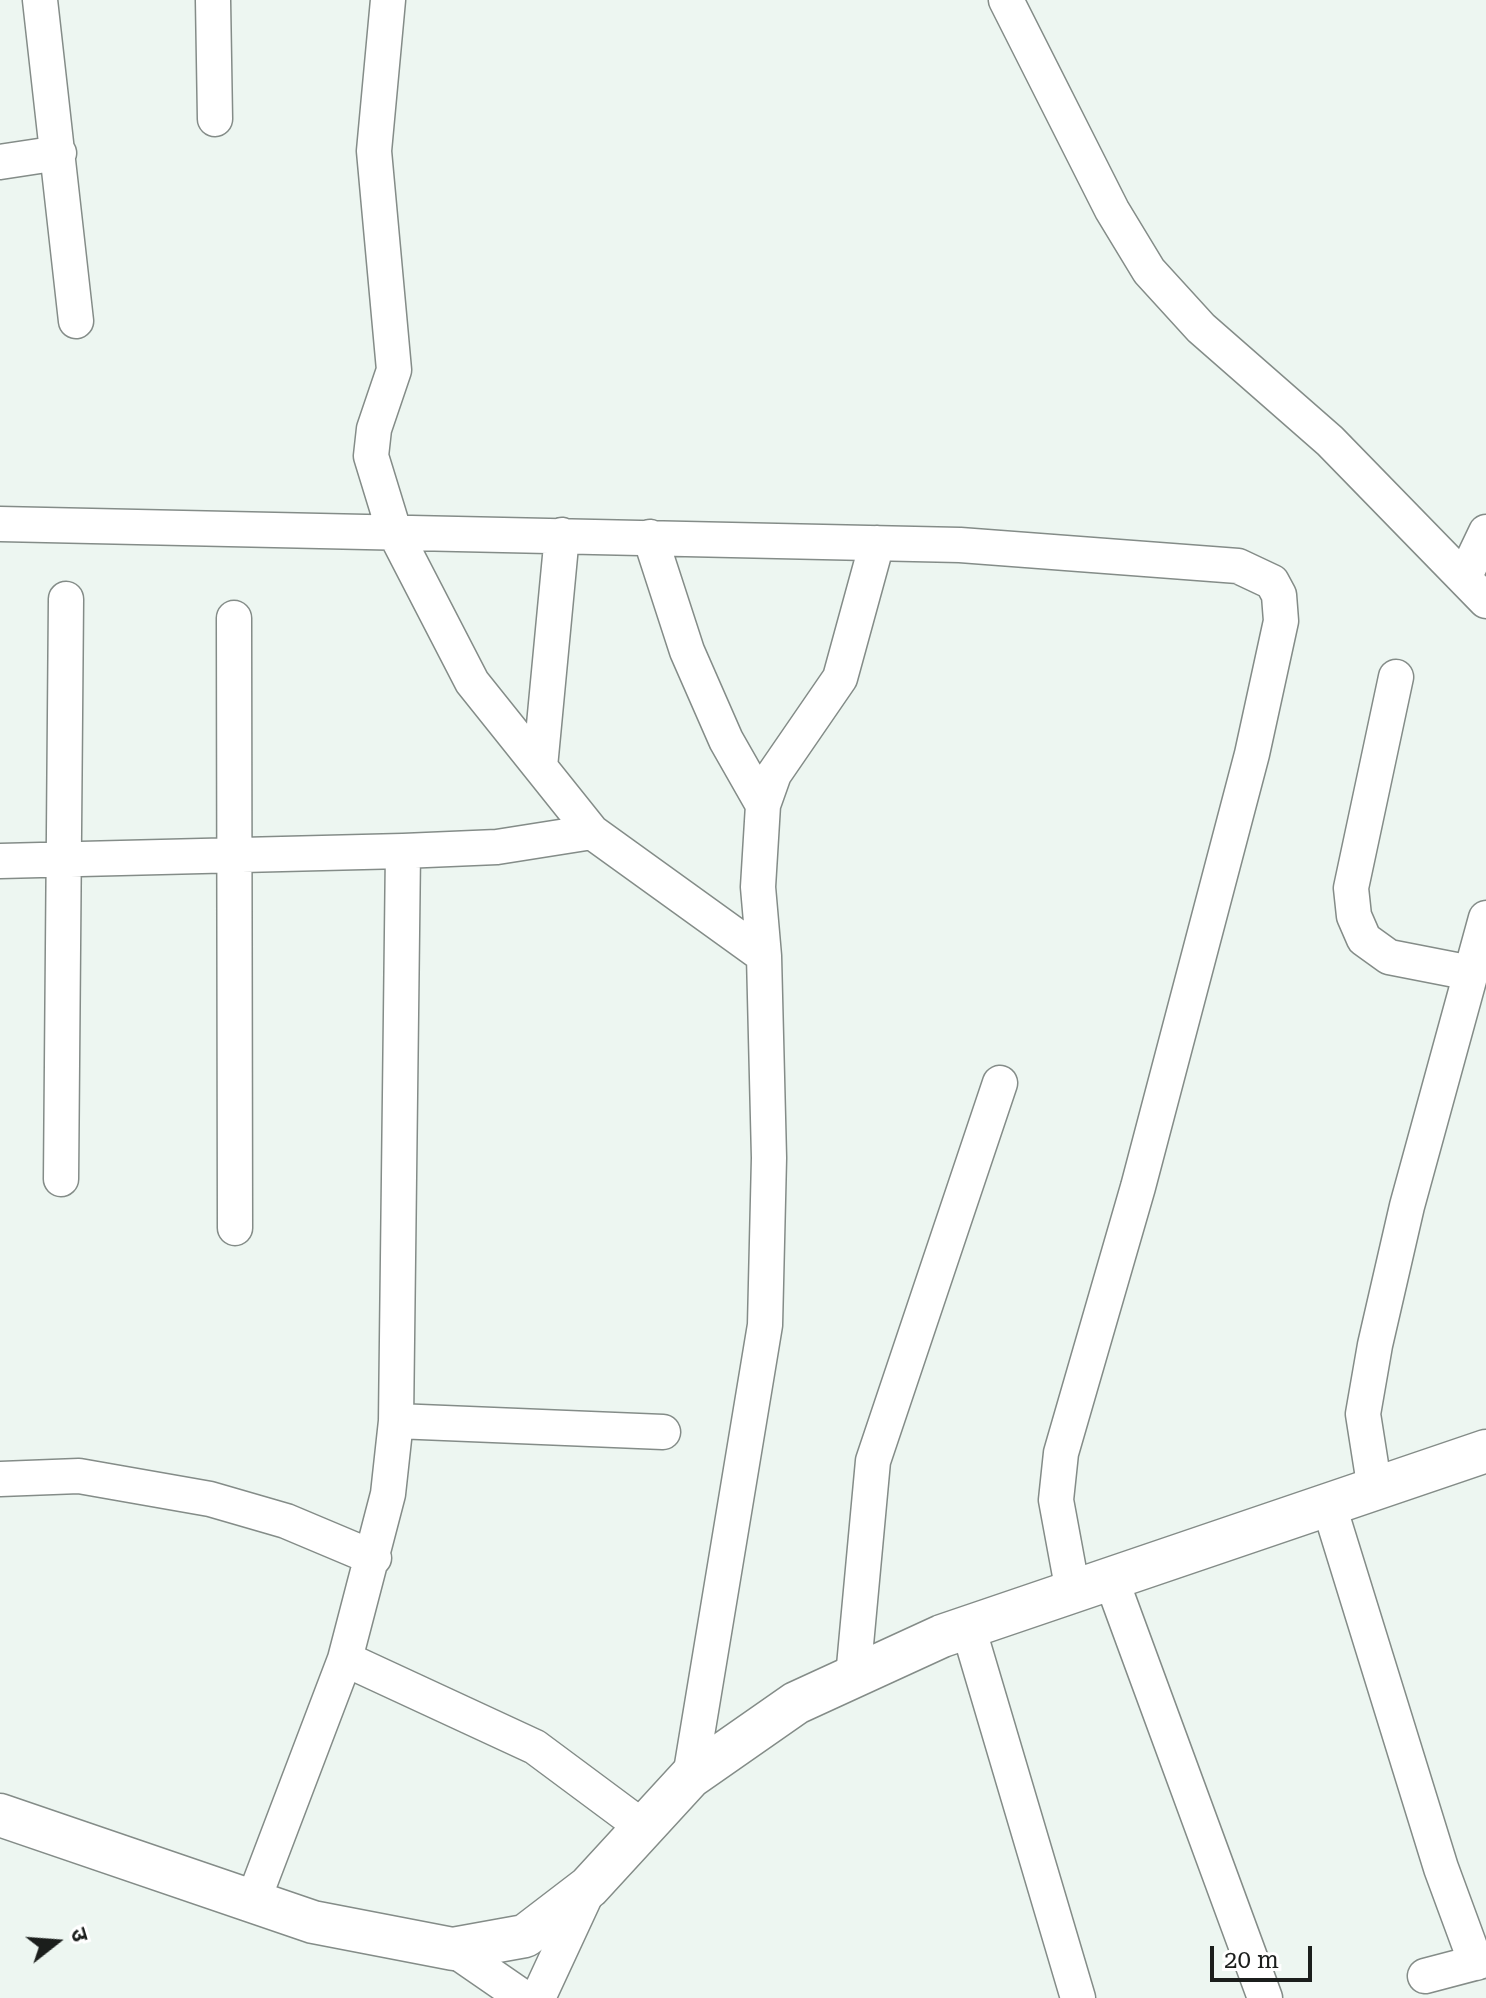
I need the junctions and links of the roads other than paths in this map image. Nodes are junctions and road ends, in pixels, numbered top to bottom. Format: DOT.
graph roads {
  1 [pos="40,0"];
  2 [pos="213,0"];
  3 [pos="388,0"];
  4 [pos="1006,0"];
  5 [pos="215,119"];
  6 [pos="59,153"];
  7 [pos="0,162"];
  8 [pos="76,321"];
  9 [pos="0,524"];
  10 [pos="394,531"];
  11 [pos="1486,532"];
  12 [pos="562,535"];
  13 [pos="650,537"];
  14 [pos="877,543"];
  15 [pos="1475,589"];
  16 [pos="66,599"];
  17 [pos="234,618"];
  18 [pos="1396,677"];
  19 [pos="540,767"];
  20 [pos="763,805"];
  21 [pos="592,832"];
  22 [pos="403,851"];
  23 [pos="232,856"];
  24 [pos="66,859"];
  25 [pos="0,861"];
  26 [pos="1486,918"];
  27 [pos="764,956"];
  28 [pos="1471,973"];
  29 [pos="1000,1083"];
  30 [pos="61,1179"];
  31 [pos="235,1228"];
  32 [pos="396,1421"];
  33 [pos="663,1432"];
  34 [pos="1486,1451"];
  35 [pos="0,1479"];
  36 [pos="1375,1490"];
  37 [pos="1329,1506"];
  38 [pos="374,1558"];
  39 [pos="1092,1585"];
  40 [pos="968,1627"];
  41 [pos="345,1659"];
  42 [pos="853,1677"];
  43 [pos="690,1777"];
  44 [pos="0,1815"];
  45 [pos="644,1828"];
  46 [pos="589,1887"];
  47 [pos="253,1901"];
  48 [pos="1470,1904"];
  49 [pos="453,1949"];
  50 [pos="1481,1961"];
  51 [pos="1425,1976"];
  52 [pos="524,1998"];
  53 [pos="538,1998"];
  54 [pos="1078,1998"];
  55 [pos="1265,1998"];
  1 -- 6 [label="street"];
  2 -- 5 [label="street"];
  3 -- 10 [label="street"];
  4 -- 15 [label="street"];
  6 -- 7 [label="street"];
  6 -- 8 [label="street"];
  9 -- 10 [label="street"];
  10 -- 12 [label="street"];
  10 -- 19 [label="street"];
  11 -- 15 [label="street"];
  12 -- 13 [label="street"];
  12 -- 19 [label="street"];
  13 -- 14 [label="street"];
  13 -- 20 [label="street"];
  14 -- 20 [label="street"];
  14 -- 39 [label="street"];
  16 -- 24 [label="street"];
  17 -- 23 [label="street"];
  18 -- 28 [label="street"];
  19 -- 21 [label="street"];
  20 -- 27 [label="street"];
  21 -- 22 [label="street"];
  21 -- 27 [label="street"];
  22 -- 23 [label="street"];
  22 -- 32 [label="street"];
  23 -- 24 [label="street"];
  23 -- 31 [label="street"];
  24 -- 25 [label="street"];
  24 -- 30 [label="street"];
  26 -- 28 [label="street"];
  27 -- 43 [label="street"];
  28 -- 36 [label="street"];
  29 -- 42 [label="street"];
  32 -- 33 [label="street"];
  32 -- 38 [label="street"];
  34 -- 36 [label="main road"];
  35 -- 38 [label="street"];
  36 -- 37 [label="main road"];
  37 -- 39 [label="main road"];
  37 -- 48 [label="street"];
  38 -- 41 [label="street"];
  39 -- 40 [label="main road"];
  39 -- 55 [label="street"];
  40 -- 42 [label="main road"];
  40 -- 54 [label="street"];
  41 -- 45 [label="street"];
  41 -- 47 [label="street"];
  42 -- 43 [label="main road"];
  43 -- 45 [label="main road"];
  44 -- 47 [label="main road"];
  45 -- 46 [label="main road"];
  46 -- 49 [label="main road"];
  46 -- 53 [label="street"];
  47 -- 49 [label="main road"];
  48 -- 50 [label="street"];
  49 -- 52 [label="street"];
  50 -- 51 [label="street"];
}
